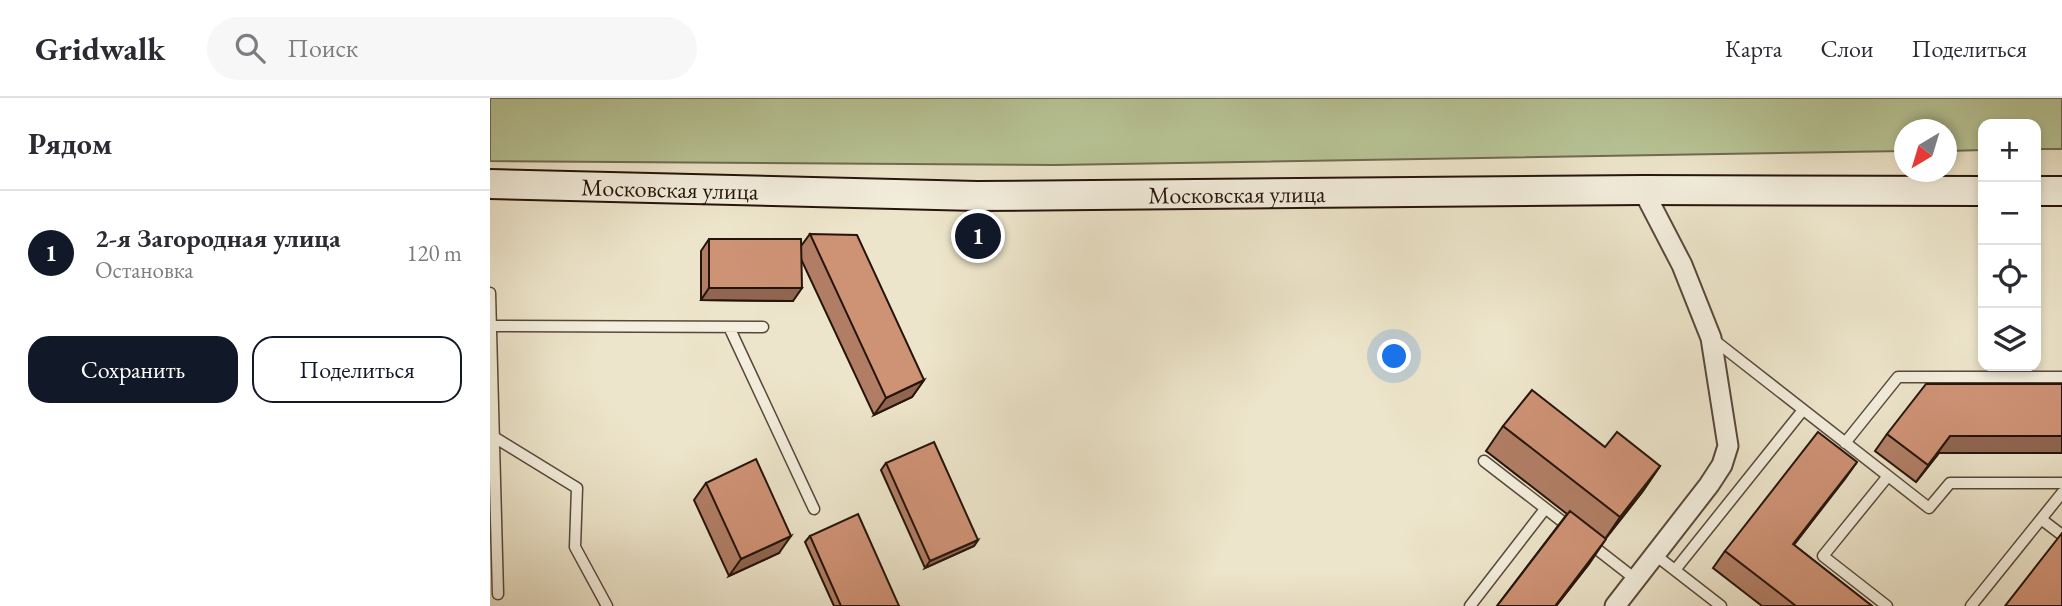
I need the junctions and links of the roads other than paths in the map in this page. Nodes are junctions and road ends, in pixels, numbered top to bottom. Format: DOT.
graph roads {
  1 [pos="490,184"];
  2 [pos="1643,190"];
  3 [pos="1978,191"];
  4 [pos="2041,191"];
  5 [pos="2062,191"];
  6 [pos="490,293"];
  7 [pos="491,326"];
  8 [pos="729,327"];
  9 [pos="763,327"];
  10 [pos="1711,338"];
  11 [pos="2062,377"];
  12 [pos="1803,410"];
  13 [pos="494,437"];
  14 [pos="1845,443"];
  15 [pos="1483,461"];
  16 [pos="1888,476"];
  17 [pos="2062,483"];
  18 [pos="2062,493"];
  19 [pos="493,499"];
  20 [pos="814,509"];
  21 [pos="1545,509"];
  22 [pos="2041,519"];
  23 [pos="2062,535"];
  24 [pos="1654,554"];
  25 [pos="1675,570"];
  26 [pos="1634,578"];
  27 [pos="498,594"];
  28 [pos="607,606"];
  29 [pos="1470,606"];
  30 [pos="1615,606"];
  31 [pos="1721,606"];
  32 [pos="1887,606"];
  33 [pos="1971,606"];
  1 -- 2 [label="main road, Московская улица"];
  2 -- 3 [label="main road, Московская улица"];
  2 -- 10 [label="street"];
  4 -- 5 [label="main road"];
  6 -- 7 [label="lane"];
  7 -- 8 [label="lane"];
  7 -- 13 [label="lane"];
  8 -- 9 [label="lane"];
  8 -- 20 [label="lane"];
  10 -- 12 [label="lane"];
  10 -- 24 [label="street"];
  11 -- 14 [label="lane"];
  12 -- 14 [label="lane"];
  12 -- 25 [label="lane"];
  13 -- 19 [label="lane"];
  13 -- 28 [label="lane"];
  14 -- 16 [label="lane"];
  15 -- 21 [label="lane"];
  16 -- 17 [label="lane"];
  16 -- 32 [label="lane"];
  18 -- 22 [label="lane"];
  19 -- 27 [label="lane"];
  21 -- 26 [label="lane"];
  21 -- 29 [label="lane"];
  22 -- 23 [label="lane"];
  22 -- 33 [label="lane"];
  24 -- 25 [label="lane"];
  24 -- 26 [label="street"];
  25 -- 31 [label="lane"];
  26 -- 30 [label="street"];
}
